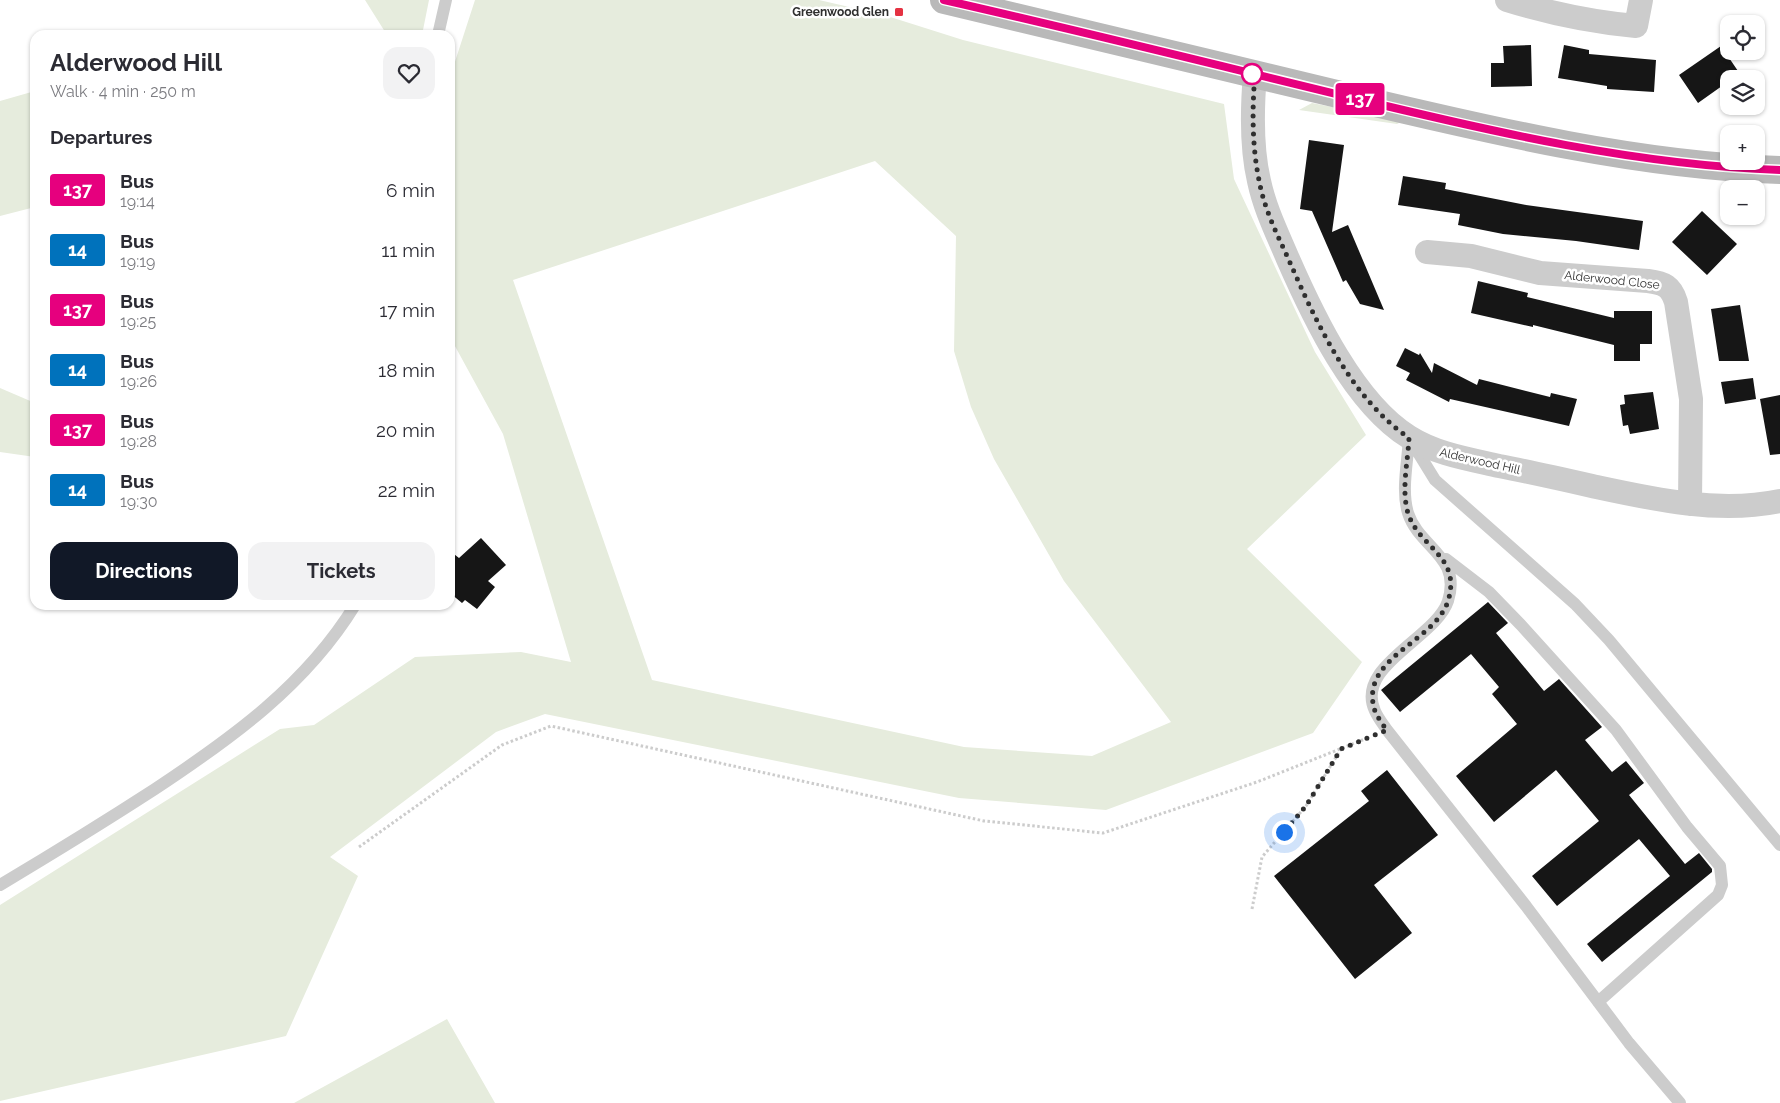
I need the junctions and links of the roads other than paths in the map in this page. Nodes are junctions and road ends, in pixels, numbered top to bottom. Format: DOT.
graph roads {
  1 [pos="446,0"];
  2 [pos="944,0"];
  3 [pos="1507,0"];
  4 [pos="1641,0"];
  5 [pos="439,30"];
  6 [pos="1255,74"];
  7 [pos="1780,170"];
  8 [pos="1427,252"];
  9 [pos="1409,438"];
  10 [pos="1780,501"];
  11 [pos="1690,504"];
  12 [pos="1438,553"];
  13 [pos="352,610"];
  14 [pos="1780,845"];
  15 [pos="0,886"];
  16 [pos="1598,1002"];
  17 [pos="1680,1103"];
  1 -- 5 [label="lane"];
  2 -- 6 [label="street"];
  3 -- 4 [label="street"];
  6 -- 7 [label="street"];
  6 -- 9 [label="street, Alderwood Hill"];
  8 -- 11 [label="street, Alderwood Close"];
  9 -- 11 [label="street, Alderwood Hill"];
  9 -- 12 [label="lane"];
  9 -- 14 [label="lane"];
  10 -- 11 [label="street, Alderwood Hill"];
  12 -- 16 [label="lane"];
  12 -- 16 [label="lane"];
  13 -- 15 [label="lane"];
  16 -- 17 [label="lane"];
}
